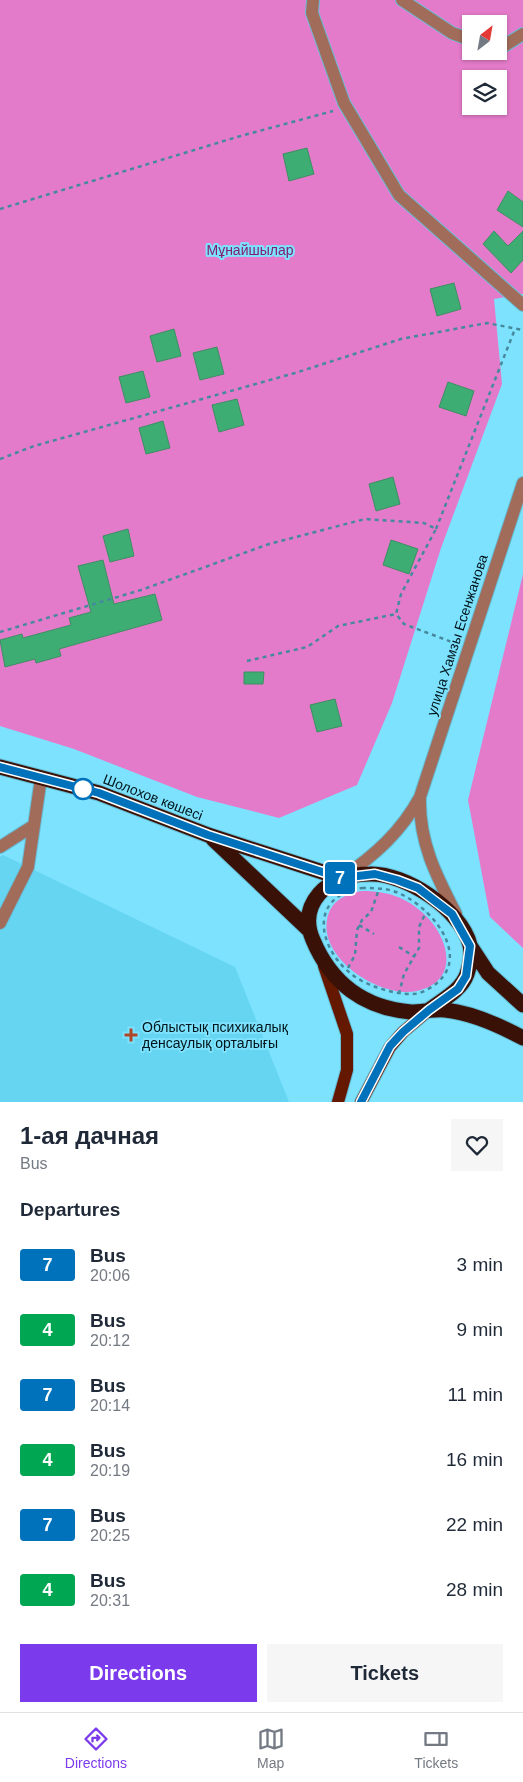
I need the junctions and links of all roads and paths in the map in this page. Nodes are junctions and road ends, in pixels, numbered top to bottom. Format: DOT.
graph roads {
  1 [pos="302,0"];
  2 [pos="402,0"];
  3 [pos="313,6"];
  4 [pos="523,34"];
  5 [pos="462,37"];
  6 [pos="508,43"];
  7 [pos="347,107"];
  8 [pos="0,209"];
  9 [pos="521,298"];
  10 [pos="515,329"];
  11 [pos="523,330"];
  12 [pos="0,459"];
  13 [pos="523,483"];
  14 [pos="436,529"];
  15 [pos="396,614"];
  16 [pos="0,632"];
  17 [pos="468,648"];
  18 [pos="246,660"];
  19 [pos="0,767"];
  20 [pos="41,778"];
  21 [pos="420,797"];
  22 [pos="33,826"];
  23 [pos="208,835"];
  24 [pos="0,847"];
  25 [pos="341,878"];
  26 [pos="379,889"];
  27 [pos="426,912"];
  28 [pos="0,922"];
  29 [pos="359,925"];
  30 [pos="308,929"];
  31 [pos="374,934"];
  32 [pos="468,939"];
  33 [pos="398,947"];
  34 [pos="319,954"];
  35 [pos="415,957"];
  36 [pos="347,969"];
  37 [pos="399,994"];
  38 [pos="523,1005"];
  39 [pos="429,1010"];
  40 [pos="523,1038"];
  41 [pos="338,1102"];
  42 [pos="361,1102"];
  1 -- 3 [label="street"];
  2 -- 5 [label="street"];
  3 -- 7 [label="street"];
  4 -- 6 [label="street"];
  7 -- 8 [label="path"];
  7 -- 9 [label="street"];
  10 -- 11 [label="path"];
  10 -- 12 [label="path"];
  10 -- 14 [label="path"];
  13 -- 17 [label="street, улица Хамзы Есенжанова"];
  14 -- 15 [label="path"];
  14 -- 16 [label="path"];
  15 -- 17 [label="path"];
  15 -- 18 [label="path"];
  17 -- 21 [label="street, улица Хамзы Есенжанова"];
  19 -- 20 [label="highway, Шолохов көшесі"];
  20 -- 22 [label="street"];
  20 -- 23 [label="highway, Шолохов көшесі"];
  21 -- 25 [label="street"];
  21 -- 32 [label="street"];
  22 -- 24 [label="street"];
  22 -- 28 [label="street"];
  23 -- 25 [label="highway, Шолохов көшесі"];
  23 -- 30 [label="highway, Шолохов көшесі"];
  25 -- 30 [label="highway"];
  25 -- 32 [label="highway"];
  26 -- 27 [label="path"];
  26 -- 29 [label="path"];
  26 -- 36 [label="path"];
  27 -- 35 [label="path"];
  27 -- 37 [label="path"];
  29 -- 31 [label="path"];
  29 -- 36 [label="path"];
  30 -- 34 [label="highway"];
  32 -- 38 [label="highway"];
  32 -- 39 [label="highway"];
  33 -- 35 [label="path"];
  34 -- 39 [label="highway"];
  34 -- 41 [label="main road"];
  35 -- 37 [label="path"];
  36 -- 37 [label="path"];
  39 -- 40 [label="highway"];
  39 -- 42 [label="main road"];
}
